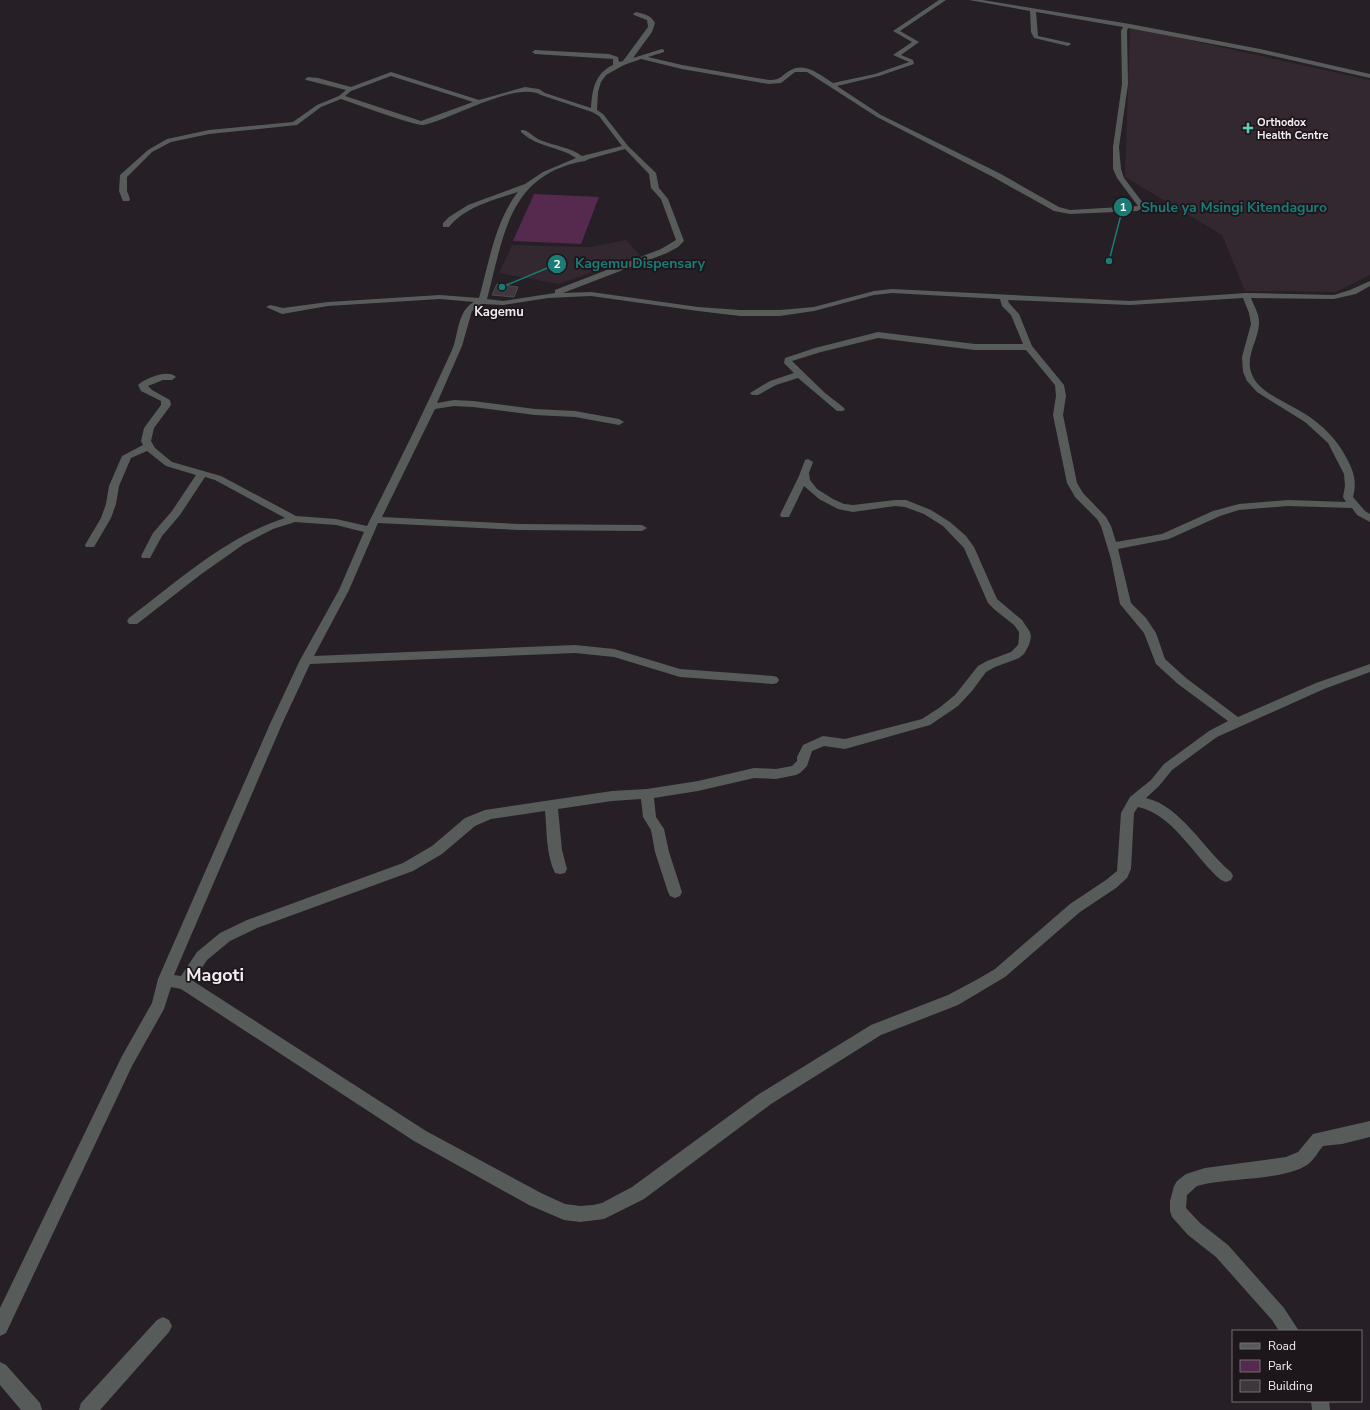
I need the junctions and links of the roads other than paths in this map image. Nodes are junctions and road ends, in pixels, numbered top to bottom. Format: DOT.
graph roads {
  1 [pos="943,0"];
  2 [pos="972,0"];
  3 [pos="1033,10"];
  4 [pos="636,14"];
  5 [pos="1130,26"];
  6 [pos="1068,44"];
  7 [pos="662,51"];
  8 [pos="535,52"];
  9 [pos="643,58"];
  10 [pos="625,62"];
  11 [pos="616,66"];
  12 [pos="1370,76"];
  13 [pos="308,79"];
  14 [pos="832,85"];
  15 [pos="352,89"];
  16 [pos="341,97"];
  17 [pos="480,102"];
  18 [pos="594,111"];
  19 [pos="523,131"];
  20 [pos="626,147"];
  21 [pos="583,160"];
  22 [pos="527,186"];
  23 [pos="126,199"];
  24 [pos="446,225"];
  25 [pos="1370,283"];
  26 [pos="1246,295"];
  27 [pos="548,296"];
  28 [pos="1003,296"];
  29 [pos="482,301"];
  30 [pos="270,308"];
  31 [pos="1028,347"];
  32 [pos="800,374"];
  33 [pos="172,377"];
  34 [pos="755,393"];
  35 [pos="431,407"];
  36 [pos="840,409"];
  37 [pos="618,422"];
  38 [pos="149,446"];
  39 [pos="808,462"];
  40 [pos="202,474"];
  41 [pos="804,476"];
  42 [pos="1354,505"];
  43 [pos="784,515"];
  44 [pos="294,519"];
  45 [pos="1370,519"];
  46 [pos="375,520"];
  47 [pos="642,528"];
  48 [pos="370,530"];
  49 [pos="90,545"];
  50 [pos="1113,546"];
  51 [pos="146,556"];
  52 [pos="133,621"];
  53 [pos="306,660"];
  54 [pos="1370,668"];
  55 [pos="773,680"];
  56 [pos="1237,722"];
  57 [pos="647,794"];
  58 [pos="1135,802"];
  59 [pos="551,805"];
  60 [pos="560,870"];
  61 [pos="1226,876"];
  62 [pos="675,892"];
  63 [pos="165,979"];
  64 [pos="184,983"];
  65 [pos="1370,1129"];
  66 [pos="162,1326"];
  67 [pos="0,1327"];
  68 [pos="1289,1330"];
  69 [pos="0,1371"];
  70 [pos="33,1410"];
  71 [pos="88,1410"];
  1 -- 14 [label="street"];
  2 -- 3 [label="street"];
  3 -- 5 [label="street"];
  3 -- 6 [label="street"];
  4 -- 10 [label="street"];
  5 -- 12 [label="street"];
  5 -- 14 [label="street"];
  7 -- 9 [label="street"];
  8 -- 11 [label="street"];
  9 -- 10 [label="street"];
  9 -- 14 [label="street"];
  10 -- 11 [label="street"];
  11 -- 18 [label="street"];
  13 -- 15 [label="street"];
  15 -- 16 [label="street"];
  15 -- 17 [label="street"];
  16 -- 17 [label="street"];
  16 -- 23 [label="street"];
  17 -- 18 [label="street"];
  18 -- 20 [label="street"];
  19 -- 21 [label="street"];
  20 -- 21 [label="street"];
  20 -- 27 [label="street"];
  21 -- 22 [label="street"];
  22 -- 24 [label="street"];
  22 -- 29 [label="street"];
  25 -- 26 [label="street"];
  26 -- 28 [label="street"];
  26 -- 42 [label="street"];
  27 -- 28 [label="street"];
  27 -- 29 [label="street"];
  28 -- 31 [label="street"];
  29 -- 30 [label="street"];
  29 -- 35 [label="street"];
  31 -- 32 [label="street"];
  31 -- 50 [label="street"];
  32 -- 34 [label="street"];
  32 -- 36 [label="street"];
  33 -- 38 [label="street"];
  35 -- 37 [label="street"];
  35 -- 46 [label="street"];
  38 -- 40 [label="street"];
  38 -- 49 [label="street"];
  39 -- 41 [label="street"];
  40 -- 44 [label="street"];
  40 -- 51 [label="street"];
  41 -- 43 [label="street"];
  41 -- 57 [label="street"];
  42 -- 45 [label="street"];
  42 -- 50 [label="street"];
  44 -- 48 [label="street"];
  44 -- 52 [label="street"];
  46 -- 47 [label="street"];
  46 -- 48 [label="street"];
  48 -- 53 [label="street"];
  50 -- 56 [label="street"];
  53 -- 55 [label="street"];
  53 -- 63 [label="street"];
  54 -- 56 [label="street"];
  56 -- 58 [label="street"];
  57 -- 59 [label="street"];
  57 -- 62 [label="street"];
  58 -- 61 [label="street"];
  58 -- 64 [label="street"];
  59 -- 60 [label="street"];
  59 -- 64 [label="street"];
  63 -- 64 [label="street"];
  63 -- 67 [label="street"];
  65 -- 68 [label="street"];
  66 -- 71 [label="street"];
  69 -- 70 [label="street"];
}
